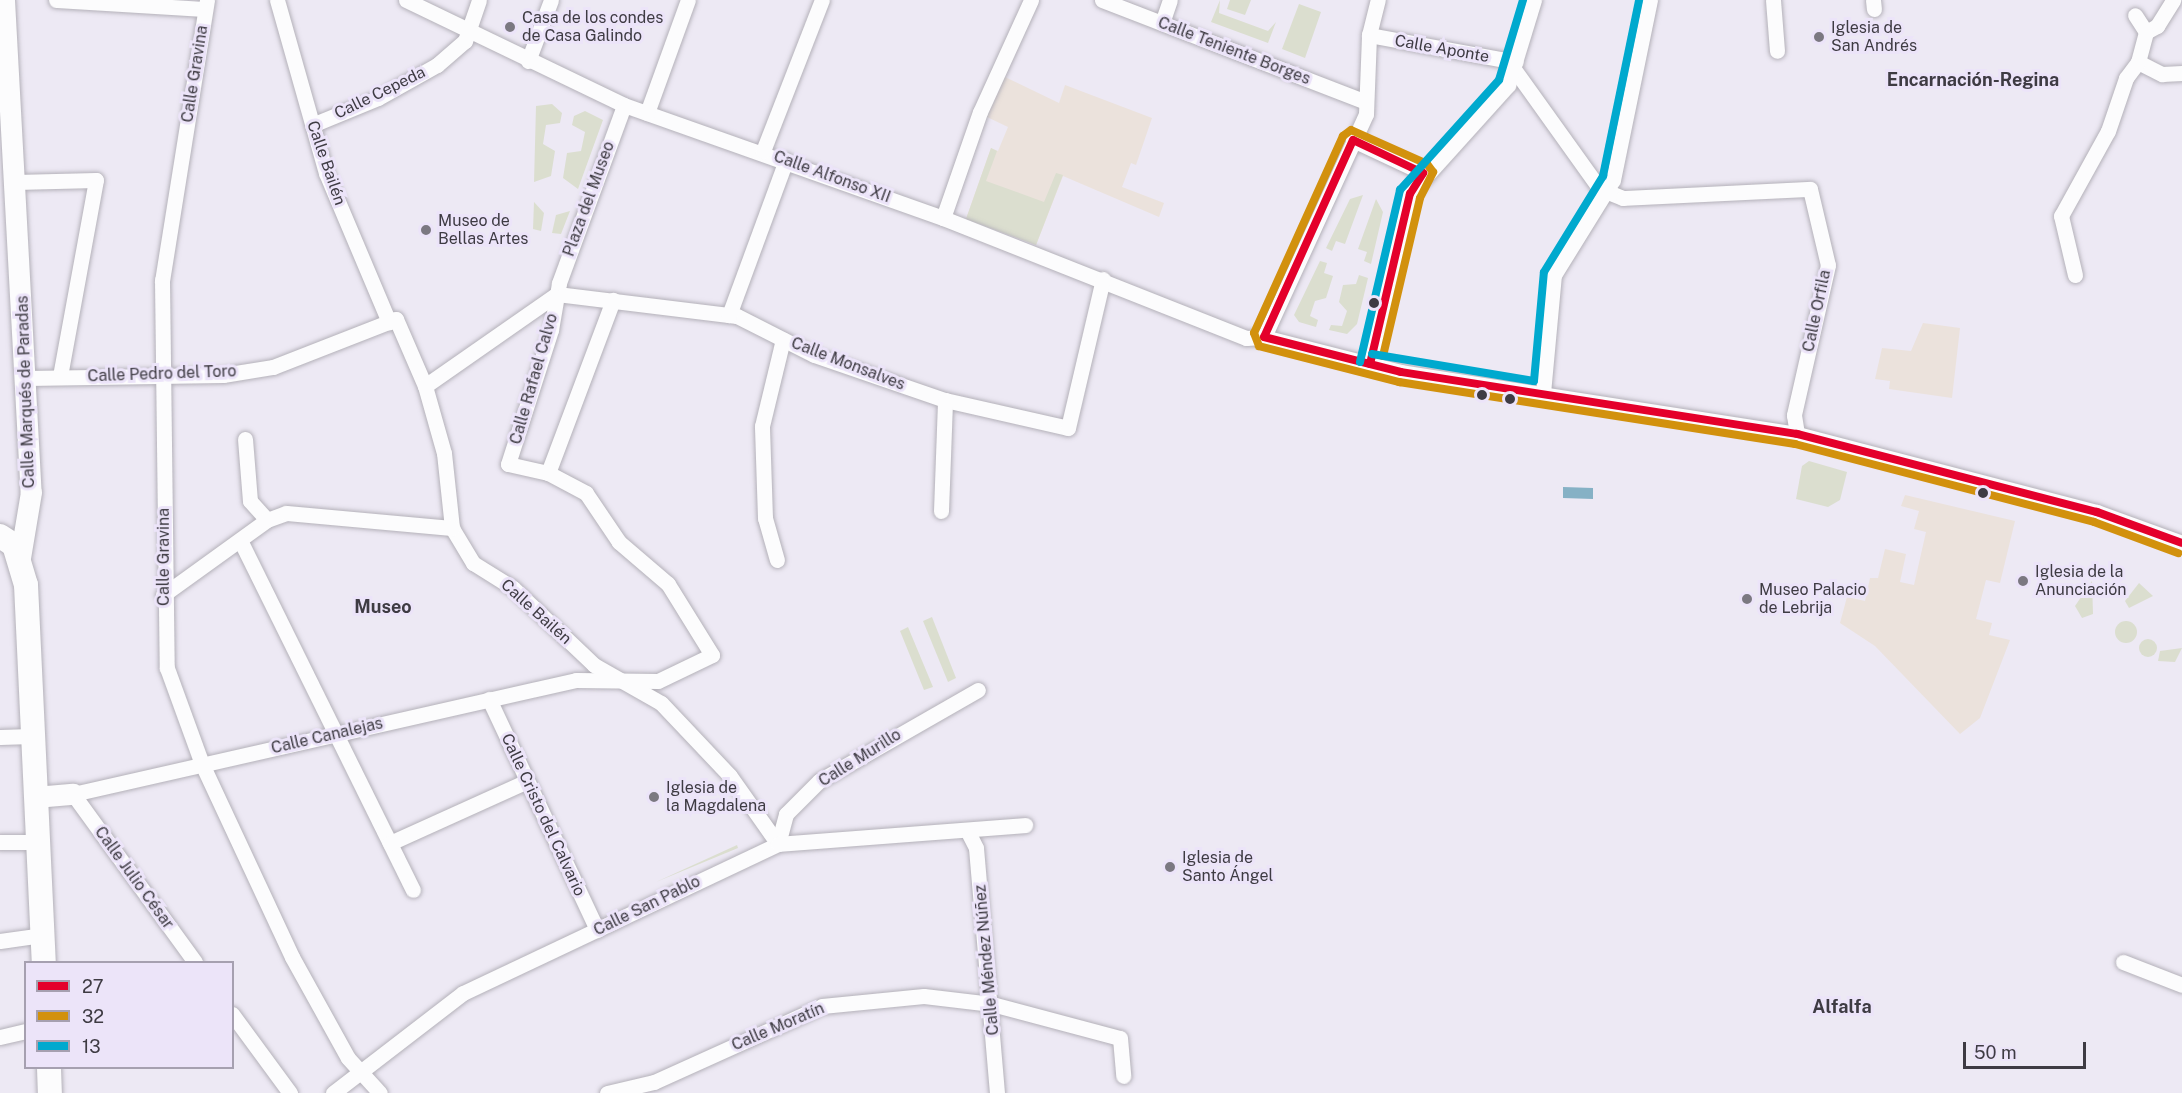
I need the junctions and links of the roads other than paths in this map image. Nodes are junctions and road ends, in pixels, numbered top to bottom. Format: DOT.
graph roads {
  1 [pos="4,0"];
  2 [pos="56,0"];
  3 [pos="277,0"];
  4 [pos="406,0"];
  5 [pos="479,0"];
  6 [pos="551,0"];
  7 [pos="688,0"];
  8 [pos="822,0"];
  9 [pos="1031,0"];
  10 [pos="1102,0"];
  11 [pos="1170,0"];
  12 [pos="1378,0"];
  13 [pos="1534,0"];
  14 [pos="1650,0"];
  15 [pos="1773,0"];
  16 [pos="2173,0"];
  17 [pos="206,4"];
  18 [pos="2135,15"];
  19 [pos="1162,22"];
  20 [pos="467,30"];
  21 [pos="2146,32"];
  22 [pos="1369,35"];
  23 [pos="1777,51"];
  24 [pos="528,61"];
  25 [pos="2138,62"];
  26 [pos="1515,66"];
  27 [pos="2182,73"];
  28 [pos="624,105"];
  29 [pos="1366,108"];
  30 [pos="647,114"];
  31 [pos="312,124"];
  32 [pos="1353,140"];
  33 [pos="763,151"];
  34 [pos="786,160"];
  35 [pos="1423,173"];
  36 [pos="15,182"];
  37 [pos="1608,192"];
  38 [pos="943,218"];
  39 [pos="2075,275"];
  40 [pos="1102,279"];
  41 [pos="557,294"];
  42 [pos="613,300"];
  43 [pos="729,315"];
  44 [pos="393,320"];
  45 [pos="1264,337"];
  46 [pos="783,339"];
  47 [pos="1370,364"];
  48 [pos="160,372"];
  49 [pos="60,377"];
  50 [pos="27,378"];
  51 [pos="425,386"];
  52 [pos="1543,393"];
  53 [pos="945,400"];
  54 [pos="1797,434"];
  55 [pos="245,439"];
  56 [pos="548,473"];
  57 [pos="941,511"];
  58 [pos="267,520"];
  59 [pos="452,528"];
  60 [pos="0,536"];
  61 [pos="241,542"];
  62 [pos="2182,543"];
  63 [pos="20,558"];
  64 [pos="777,560"];
  65 [pos="163,595"];
  66 [pos="620,682"];
  67 [pos="978,690"];
  68 [pos="489,699"];
  69 [pos="336,734"];
  70 [pos="32,736"];
  71 [pos="0,737"];
  72 [pos="202,765"];
  73 [pos="527,781"];
  74 [pos="73,795"];
  75 [pos="35,796"];
  76 [pos="1024,825"];
  77 [pos="967,830"];
  78 [pos="0,842"];
  79 [pos="37,842"];
  80 [pos="390,843"];
  81 [pos="778,844"];
  82 [pos="412,890"];
  83 [pos="597,930"];
  84 [pos="42,935"];
  85 [pos="0,941"];
  86 [pos="44,961"];
  87 [pos="194,961"];
  88 [pos="2123,962"];
  89 [pos="2182,985"];
  90 [pos="992,1004"];
  91 [pos="234,1017"];
  92 [pos="24,1031"];
  93 [pos="0,1037"];
  94 [pos="49,1069"];
  95 [pos="360,1072"];
  96 [pos="1123,1077"];
  97 [pos="50,1093"];
  98 [pos="290,1093"];
  99 [pos="333,1093"];
  100 [pos="380,1093"];
  101 [pos="608,1093"];
  102 [pos="997,1093"];
  1 -- 36 [label="main road, Calle Marqués de Paradas"];
  2 -- 17 [label="street"];
  3 -- 31 [label="street, Calle Bailén"];
  4 -- 20 [label="street, Calle Alfonso XII"];
  5 -- 20 [label="street, Calle Cepeda"];
  6 -- 24 [label="street"];
  7 -- 30 [label="street"];
  8 -- 33 [label="street"];
  9 -- 38 [label="street"];
  10 -- 19 [label="street, Calle Teniente Borges"];
  11 -- 19 [label="street"];
  12 -- 22 [label="street"];
  13 -- 26 [label="street"];
  14 -- 37 [label="street"];
  15 -- 23 [label="street"];
  16 -- 21 [label="street"];
  17 -- 48 [label="street, Calle Gravina"];
  18 -- 21 [label="street"];
  19 -- 29 [label="street, Calle Teniente Borges"];
  20 -- 24 [label="street, Calle Alfonso XII"];
  20 -- 31 [label="street, Calle Cepeda"];
  21 -- 25 [label="street"];
  22 -- 26 [label="street, Calle Aponte"];
  22 -- 29 [label="street"];
  24 -- 28 [label="street, Calle Alfonso XII"];
  25 -- 27 [label="street"];
  25 -- 39 [label="street"];
  26 -- 35 [label="street"];
  26 -- 37 [label="street"];
  28 -- 30 [label="street, Calle Alfonso XII"];
  28 -- 41 [label="street, Plaza del Museo"];
  29 -- 32 [label="street"];
  30 -- 33 [label="street, Calle Alfonso XII"];
  31 -- 44 [label="street, Calle Bailén"];
  32 -- 35 [label="street"];
  32 -- 45 [label="street"];
  33 -- 34 [label="street, Calle Alfonso XII"];
  34 -- 38 [label="street, Calle Alfonso XII"];
  34 -- 43 [label="street"];
  35 -- 47 [label="street"];
  36 -- 49 [label="street"];
  36 -- 50 [label="main road, Calle Marqués de Paradas"];
  37 -- 52 [label="street"];
  37 -- 54 [label="street, Calle Orfila"];
  38 -- 40 [label="street, Calle Alfonso XII"];
  40 -- 45 [label="street, Calle Alfonso XII"];
  40 -- 53 [label="street, Calle Monsalves"];
  41 -- 42 [label="street, Calle Monsalves"];
  41 -- 51 [label="street"];
  41 -- 56 [label="street, Calle Rafael Calvo"];
  42 -- 43 [label="street, Calle Monsalves"];
  42 -- 56 [label="street"];
  43 -- 46 [label="street, Calle Monsalves"];
  44 -- 48 [label="street, Calle Pedro del Toro"];
  44 -- 51 [label="street, Calle Bailén"];
  45 -- 47 [label="street, Calle Alfonso XII"];
  46 -- 53 [label="street, Calle Monsalves"];
  46 -- 64 [label="street"];
  47 -- 52 [label="street, Calle Alfonso XII"];
  48 -- 49 [label="street, Calle Pedro del Toro"];
  48 -- 65 [label="street, Calle Gravina"];
  49 -- 50 [label="street, Calle Pedro del Toro"];
  50 -- 63 [label="main road, Calle Marqués de Paradas"];
  51 -- 59 [label="street, Calle Bailén"];
  52 -- 54 [label="street, Calle Alfonso XII"];
  53 -- 57 [label="street"];
  54 -- 62 [label="street, Calle Alfonso XII"];
  55 -- 58 [label="street"];
  56 -- 66 [label="street, Calle Canalejas"];
  58 -- 59 [label="street"];
  58 -- 61 [label="street"];
  59 -- 66 [label="street, Calle Bailén"];
  60 -- 63 [label="main road"];
  61 -- 65 [label="street"];
  61 -- 69 [label="street"];
  63 -- 70 [label="main road, Calle Marqués de Paradas"];
  65 -- 72 [label="street, Calle Gravina"];
  66 -- 68 [label="street, Calle Canalejas"];
  66 -- 81 [label="street, Calle Bailén"];
  67 -- 81 [label="street, Calle Murillo"];
  68 -- 69 [label="street, Calle Canalejas"];
  68 -- 73 [label="street, Calle Cristo del Calvario"];
  69 -- 72 [label="street, Calle Canalejas"];
  69 -- 80 [label="street"];
  70 -- 71 [label="street"];
  70 -- 75 [label="main road, Calle Marqués de Paradas"];
  72 -- 74 [label="street, Calle Canalejas"];
  72 -- 95 [label="street, Calle Gravina"];
  73 -- 80 [label="street"];
  73 -- 83 [label="street, Calle Cristo del Calvario"];
  74 -- 75 [label="main road, Calle Canalejas"];
  74 -- 87 [label="street, Calle Julio César"];
  75 -- 79 [label="main road, Calle Marqués de Paradas"];
  76 -- 77 [label="street, Calle San Pablo"];
  77 -- 81 [label="street, Calle San Pablo"];
  77 -- 90 [label="street, Calle Méndez Núñez"];
  78 -- 79 [label="street"];
  79 -- 84 [label="main road, Calle Marqués de Paradas"];
  80 -- 82 [label="street"];
  81 -- 83 [label="street, Calle San Pablo"];
  83 -- 95 [label="street, Calle San Pablo"];
  84 -- 85 [label="street"];
  84 -- 86 [label="main road, Calle Marqués de Paradas"];
  88 -- 89 [label="street"];
  90 -- 96 [label="street, Calle Moratín"];
  90 -- 101 [label="street, Calle Moratín"];
  90 -- 102 [label="street, Calle Méndez Núñez"];
  91 -- 98 [label="street"];
  92 -- 93 [label="street"];
  94 -- 97 [label="main road"];
  95 -- 99 [label="street, Calle San Pablo"];
  95 -- 100 [label="street, Calle Gravina"];
}
